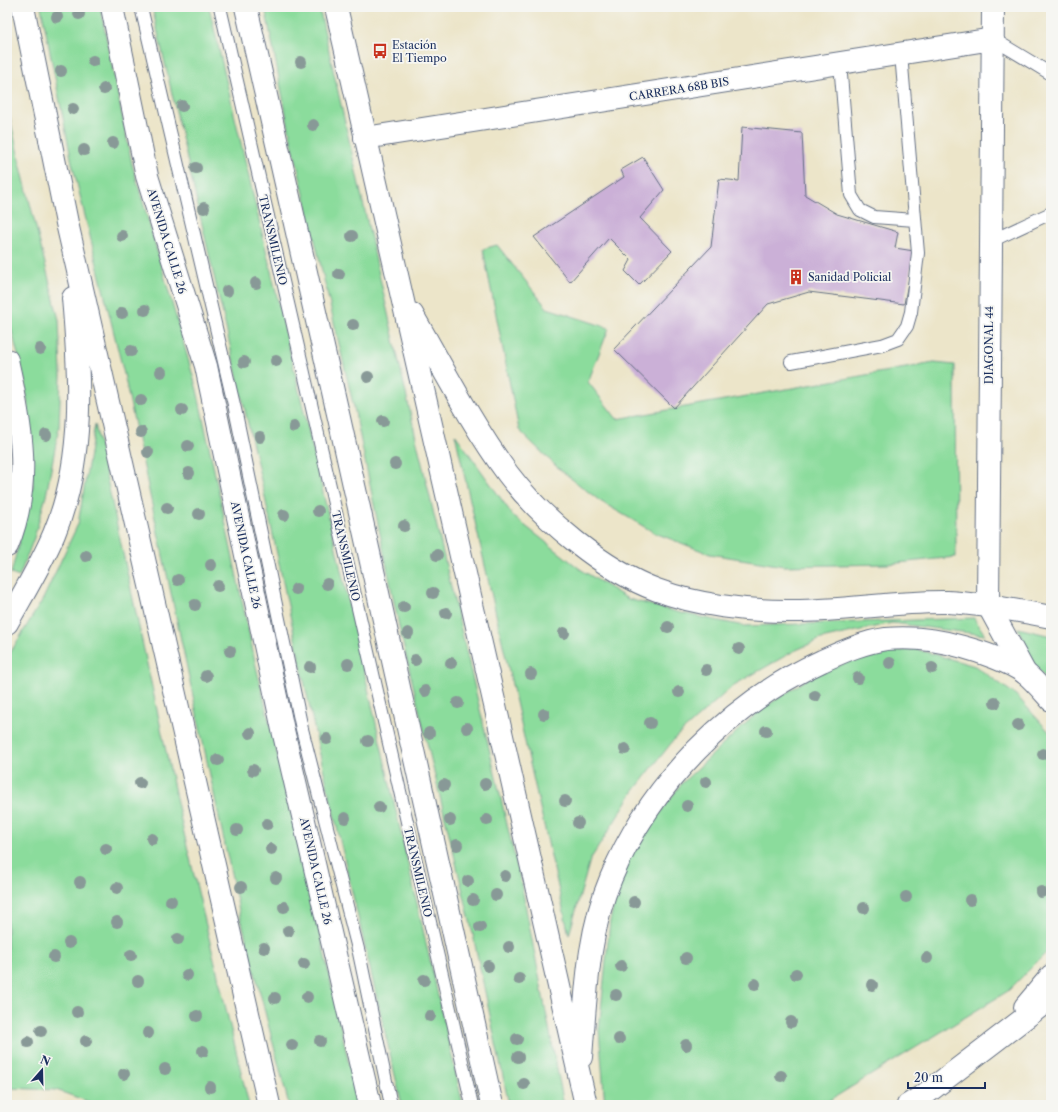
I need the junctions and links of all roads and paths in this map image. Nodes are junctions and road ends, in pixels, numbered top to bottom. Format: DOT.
graph roads {
  1 [pos="23,7"];
  2 [pos="112,7"];
  3 [pos="141,7"];
  4 [pos="220,7"];
  5 [pos="246,7"];
  6 [pos="336,7"];
  7 [pos="993,7"];
  8 [pos="993,39"];
  9 [pos="901,54"];
  10 [pos="840,63"];
  11 [pos="1051,74"];
  12 [pos="365,138"];
  13 [pos="1051,213"];
  14 [pos="915,220"];
  15 [pos="67,223"];
  16 [pos="990,242"];
  17 [pos="401,295"];
  18 [pos="7,360"];
  19 [pos="791,362"];
  20 [pos="12,409"];
  21 [pos="7,546"];
  22 [pos="988,605"];
  23 [pos="1051,617"];
  24 [pos="7,623"];
  25 [pos="1025,673"];
  26 [pos="1051,700"];
  27 [pos="1051,976"];
  28 [pos="1051,998"];
  29 [pos="993,1042"];
  30 [pos="580,1078"];
  31 [pos="916,1100"];
  32 [pos="269,1105"];
  33 [pos="370,1105"];
  34 [pos="391,1105"];
  35 [pos="472,1105"];
  36 [pos="492,1105"];
  37 [pos="586,1105"];
  1 -- 15 [label="main road"];
  2 -- 33 [label="main road, AVENIDA CALLE 26"];
  3 -- 34 [label="lane"];
  4 -- 35 [label="lane, TRANSMILENIO"];
  5 -- 36 [label="main road"];
  6 -- 12 [label="main road"];
  7 -- 8 [label="main road, DIAGONAL 44"];
  8 -- 9 [label="main road, CARRERA 68B BIS"];
  8 -- 11 [label="lane"];
  8 -- 16 [label="main road, DIAGONAL 44"];
  9 -- 10 [label="main road, CARRERA 68B BIS"];
  9 -- 14 [label="lane"];
  10 -- 12 [label="main road, CARRERA 68B BIS"];
  10 -- 14 [label="lane"];
  12 -- 17 [label="main road"];
  13 -- 16 [label="lane"];
  14 -- 19 [label="lane"];
  15 -- 24 [label="main road"];
  15 -- 32 [label="main road"];
  16 -- 22 [label="main road, DIAGONAL 44"];
  17 -- 22 [label="main road"];
  17 -- 30 [label="main road"];
  18 -- 20 [label="main road"];
  20 -- 21 [label="main road"];
  22 -- 23 [label="main road"];
  22 -- 25 [label="main road, DIAGONAL 44"];
  25 -- 26 [label="main road"];
  25 -- 30 [label="main road"];
  27 -- 29 [label="main road"];
  28 -- 29 [label="main road"];
  29 -- 31 [label="main road"];
  30 -- 37 [label="main road"];
}
